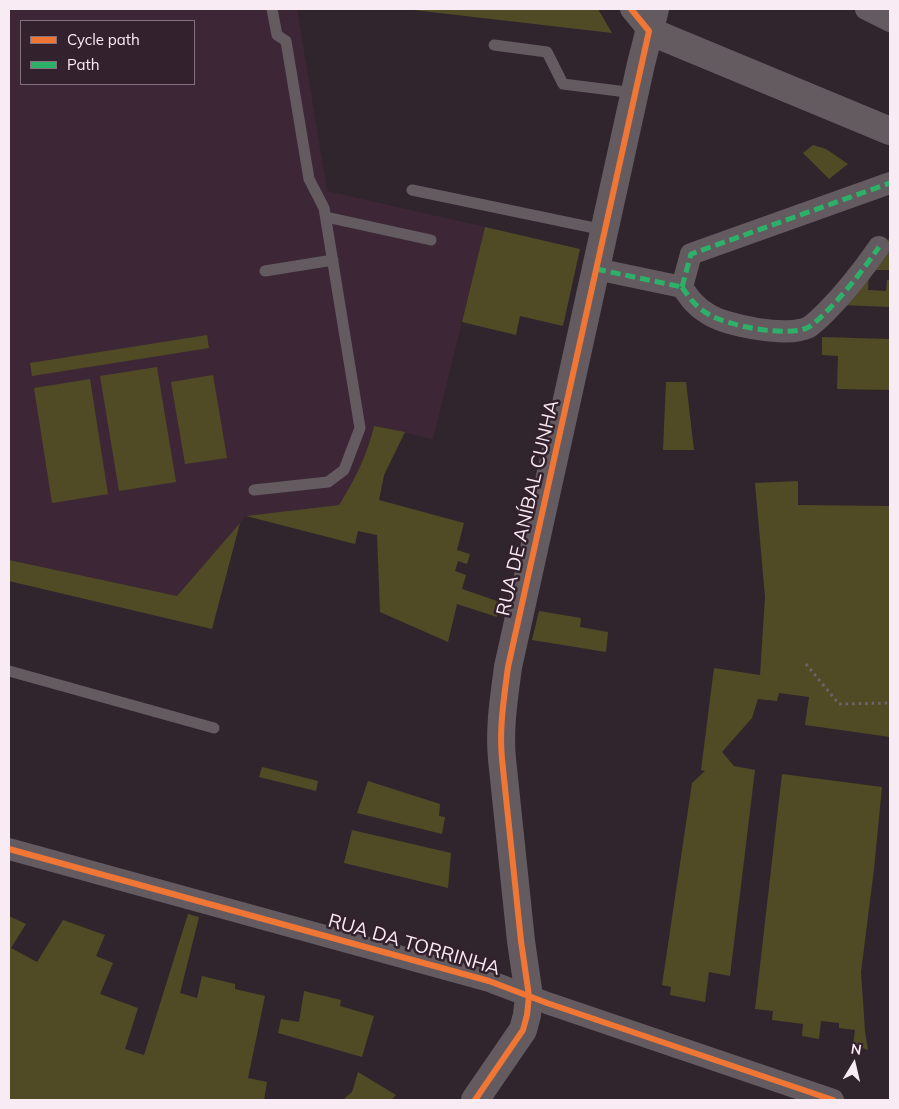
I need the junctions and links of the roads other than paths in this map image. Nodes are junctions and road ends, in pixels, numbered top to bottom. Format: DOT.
graph roads {
  1 [pos="272,9"];
  2 [pos="630,9"];
  3 [pos="866,9"];
  4 [pos="652,20"];
  5 [pos="890,21"];
  6 [pos="494,45"];
  7 [pos="635,93"];
  8 [pos="890,132"];
  9 [pos="890,184"];
  10 [pos="412,190"];
  11 [pos="326,217"];
  12 [pos="605,231"];
  13 [pos="431,240"];
  14 [pos="879,247"];
  15 [pos="333,260"];
  16 [pos="596,269"];
  17 [pos="265,271"];
  18 [pos="682,288"];
  19 [pos="254,490"];
  20 [pos="9,671"];
  21 [pos="214,728"];
  22 [pos="9,848"];
  23 [pos="529,996"];
  24 [pos="474,1100"];
  25 [pos="833,1100"];
  1 -- 11 [label="lane"];
  2 -- 4 [label="street"];
  3 -- 5 [label="street"];
  4 -- 7 [label="street, RUA DE ANÍBAL CUNHA"];
  4 -- 8 [label="street"];
  6 -- 7 [label="lane"];
  7 -- 12 [label="street, RUA DE ANÍBAL CUNHA"];
  9 -- 18 [label="street"];
  10 -- 12 [label="lane"];
  11 -- 13 [label="lane"];
  11 -- 15 [label="lane"];
  12 -- 16 [label="street, RUA DE ANÍBAL CUNHA"];
  14 -- 18 [label="street"];
  15 -- 17 [label="lane"];
  15 -- 19 [label="lane"];
  16 -- 18 [label="street"];
  16 -- 23 [label="street, RUA DE ANÍBAL CUNHA"];
  20 -- 21 [label="lane"];
  22 -- 23 [label="street, RUA DA TORRINHA"];
  23 -- 24 [label="street, RUA DE ANÍBAL CUNHA"];
  23 -- 25 [label="street, RUA DA TORRINHA"];
}
